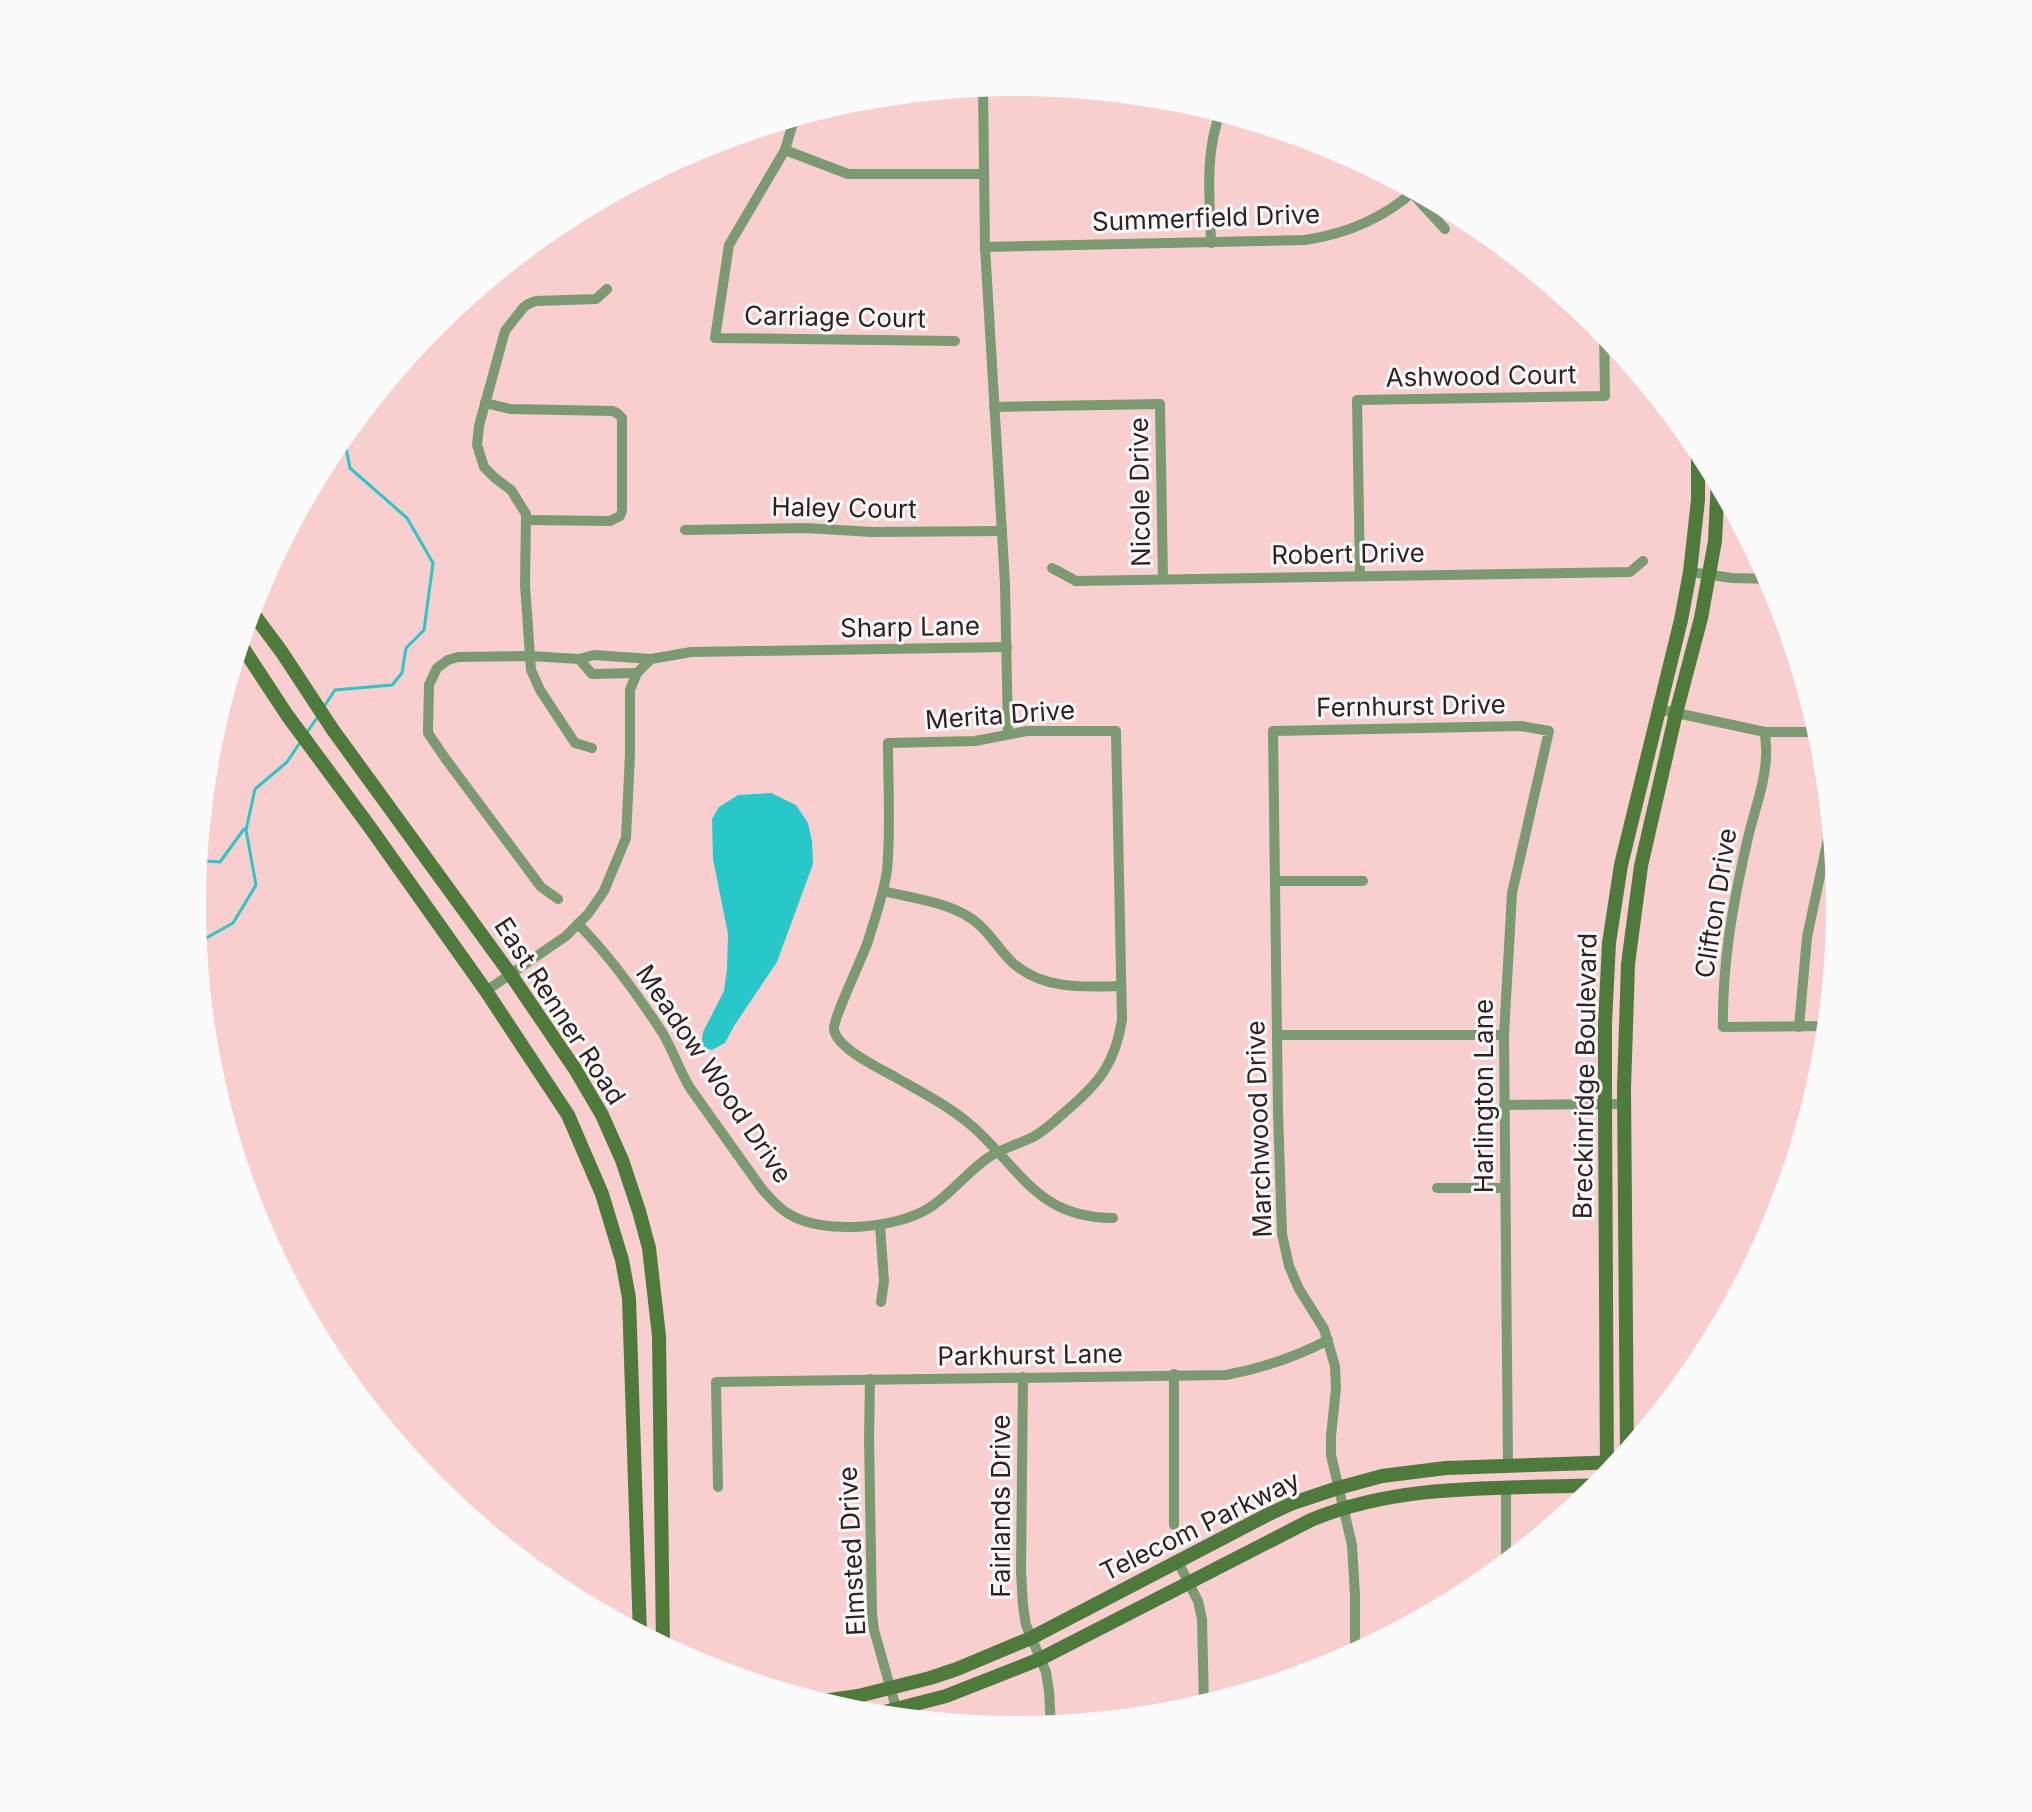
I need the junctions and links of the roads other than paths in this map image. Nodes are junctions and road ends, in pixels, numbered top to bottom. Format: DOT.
graph roads {
  1 [pos="983,97"];
  2 [pos="1217,122"];
  3 [pos="791,128"];
  4 [pos="785,150"];
  5 [pos="983,174"];
  6 [pos="1406,197"];
  7 [pos="1430,211"];
  8 [pos="1445,229"];
  9 [pos="1211,243"];
  10 [pos="985,247"];
  11 [pos="607,289"];
  12 [pos="955,341"];
  13 [pos="1605,350"];
  14 [pos="485,403"];
  15 [pos="994,407"];
  16 [pos="1698,470"];
  17 [pos="1717,501"];
  18 [pos="526,520"];
  19 [pos="685,530"];
  20 [pos="1002,531"];
  21 [pos="1643,561"];
  22 [pos="1052,568"];
  23 [pos="1690,572"];
  24 [pos="1709,575"];
  25 [pos="1360,576"];
  26 [pos="1163,579"];
  27 [pos="1757,580"];
  28 [pos="259,621"];
  29 [pos="271,638"];
  30 [pos="249,646"];
  31 [pos="1007,647"];
  32 [pos="247,653"];
  33 [pos="530,656"];
  34 [pos="579,659"];
  35 [pos="651,659"];
  36 [pos="637,673"];
  37 [pos="1658,709"];
  38 [pos="1676,713"];
  39 [pos="1116,731"];
  40 [pos="1273,731"];
  41 [pos="1549,731"];
  42 [pos="1765,732"];
  43 [pos="1806,732"];
  44 [pos="1008,734"];
  45 [pos="592,748"];
  46 [pos="1824,857"];
  47 [pos="1275,881"];
  48 [pos="1363,881"];
  49 [pos="883,891"];
  50 [pos="558,899"];
  51 [pos="578,924"];
  52 [pos="511,975"];
  53 [pos="1121,986"];
  54 [pos="486,991"];
  55 [pos="1817,1026"];
  56 [pos="1799,1027"];
  57 [pos="1277,1035"];
  58 [pos="1504,1035"];
  59 [pos="1605,1104"];
  60 [pos="1624,1104"];
  61 [pos="1504,1105"];
  62 [pos="997,1152"];
  63 [pos="1437,1188"];
  64 [pos="1505,1188"];
  65 [pos="1113,1218"];
  66 [pos="880,1226"];
  67 [pos="881,1302"];
  68 [pos="1328,1340"];
  69 [pos="1174,1374"];
  70 [pos="1023,1377"];
  71 [pos="870,1379"];
  72 [pos="1627,1438"];
  73 [pos="1614,1452"];
  74 [pos="1604,1462"];
  75 [pos="1508,1466"];
  76 [pos="1582,1486"];
  77 [pos="718,1487"];
  78 [pos="1338,1488"];
  79 [pos="1506,1489"];
  80 [pos="1344,1508"];
  81 [pos="1174,1525"];
  82 [pos="1506,1551"];
  83 [pos="1178,1562"];
  84 [pos="1189,1582"];
  85 [pos="640,1622"];
  86 [pos="663,1634"];
  87 [pos="1031,1638"];
  88 [pos="1355,1641"];
  89 [pos="1040,1659"];
  90 [pos="891,1688"];
  91 [pos="1204,1693"];
  92 [pos="847,1698"];
  93 [pos="896,1707"];
  94 [pos="911,1709"];
  95 [pos="1050,1715"];
  1 -- 5 [label="street, Sharp Lane"];
  2 -- 9 [label="street"];
  3 -- 4 [label="street"];
  4 -- 5 [label="street"];
  4 -- 12 [label="street, Carriage Court"];
  5 -- 10 [label="street, Sharp Lane"];
  6 -- 9 [label="street, Summerfield Drive"];
  7 -- 8 [label="street"];
  9 -- 10 [label="street, Summerfield Drive"];
  10 -- 15 [label="street, Sharp Lane"];
  11 -- 14 [label="street"];
  13 -- 25 [label="street, Ashwood Court"];
  14 -- 18 [label="street"];
  14 -- 18 [label="street"];
  15 -- 20 [label="street, Sharp Lane"];
  15 -- 26 [label="street, Nicole Drive"];
  16 -- 23 [label="street, Breckinridge Boulevard"];
  17 -- 24 [label="street, Breckinridge Boulevard"];
  18 -- 33 [label="street"];
  19 -- 20 [label="street, Haley Court"];
  20 -- 31 [label="street, Sharp Lane"];
  21 -- 25 [label="street, Robert Drive"];
  22 -- 26 [label="street, Robert Drive"];
  23 -- 24 [label="street"];
  23 -- 37 [label="street, Breckinridge Boulevard"];
  24 -- 27 [label="street"];
  24 -- 38 [label="street, Breckinridge Boulevard"];
  25 -- 26 [label="street, Robert Drive"];
  28 -- 29 [label="street, East Renner Road"];
  29 -- 30 [label="street"];
  29 -- 52 [label="street, East Renner Road"];
  31 -- 35 [label="street, Sharp Lane"];
  31 -- 44 [label="street"];
  32 -- 54 [label="street, East Renner Road"];
  33 -- 34 [label="street"];
  33 -- 45 [label="street"];
  33 -- 50 [label="street"];
  34 -- 35 [label="street, Sharp Lane"];
  34 -- 36 [label="street"];
  35 -- 36 [label="street"];
  36 -- 51 [label="street"];
  37 -- 38 [label="street"];
  37 -- 59 [label="street, Breckinridge Boulevard"];
  38 -- 42 [label="street"];
  38 -- 60 [label="street, Breckinridge Boulevard"];
  39 -- 44 [label="street, Merita Drive"];
  39 -- 53 [label="street, Meadow Wood Drive"];
  40 -- 41 [label="street, Fernhurst Drive"];
  40 -- 47 [label="street, Marchwood Drive"];
  41 -- 58 [label="street, Harlington Lane"];
  42 -- 43 [label="street"];
  42 -- 56 [label="street, Clifton Drive"];
  44 -- 49 [label="street, Merita Drive"];
  46 -- 56 [label="street"];
  47 -- 48 [label="street"];
  47 -- 57 [label="street, Marchwood Drive"];
  49 -- 53 [label="street"];
  49 -- 62 [label="street"];
  51 -- 52 [label="street"];
  51 -- 66 [label="street, Meadow Wood Drive"];
  52 -- 54 [label="street"];
  52 -- 86 [label="street, East Renner Road"];
  53 -- 62 [label="street, Meadow Wood Drive"];
  54 -- 85 [label="street, East Renner Road"];
  55 -- 56 [label="street, Clifton Drive"];
  57 -- 58 [label="street"];
  57 -- 68 [label="street, Marchwood Drive"];
  58 -- 61 [label="street, Harlington Lane"];
  59 -- 60 [label="street"];
  59 -- 61 [label="street"];
  59 -- 73 [label="street, Breckinridge Boulevard"];
  60 -- 72 [label="street, Breckinridge Boulevard"];
  61 -- 64 [label="street, Harlington Lane"];
  62 -- 65 [label="street"];
  62 -- 66 [label="street, Meadow Wood Drive"];
  63 -- 64 [label="street"];
  64 -- 75 [label="street, Harlington Lane"];
  66 -- 67 [label="street"];
  68 -- 69 [label="street, Parkhurst Lane"];
  68 -- 78 [label="street, Marchwood Drive"];
  69 -- 70 [label="street, Parkhurst Lane"];
  69 -- 81 [label="street"];
  70 -- 71 [label="street, Parkhurst Lane"];
  70 -- 87 [label="street, Fairlands Drive"];
  71 -- 77 [label="street, Parkhurst Lane"];
  71 -- 90 [label="street, Elmsted Drive"];
  74 -- 75 [label="street, Telecom Parkway"];
  75 -- 78 [label="street, Telecom Parkway"];
  76 -- 79 [label="street, Telecom Parkway"];
  78 -- 80 [label="street, Marchwood Drive"];
  78 -- 83 [label="street, Telecom Parkway"];
  79 -- 80 [label="street, Telecom Parkway"];
  79 -- 82 [label="street"];
  80 -- 84 [label="street, Telecom Parkway"];
  80 -- 88 [label="street, Marchwood Drive"];
  83 -- 84 [label="street"];
  83 -- 87 [label="street, Telecom Parkway"];
  84 -- 89 [label="street, Telecom Parkway"];
  84 -- 91 [label="street"];
  87 -- 89 [label="street, Fairlands Drive"];
  87 -- 90 [label="street, Telecom Parkway"];
  89 -- 94 [label="street, Telecom Parkway"];
  89 -- 95 [label="street, Fairlands Drive"];
  90 -- 92 [label="street, Telecom Parkway"];
  90 -- 93 [label="street, Elmsted Drive"];
}
